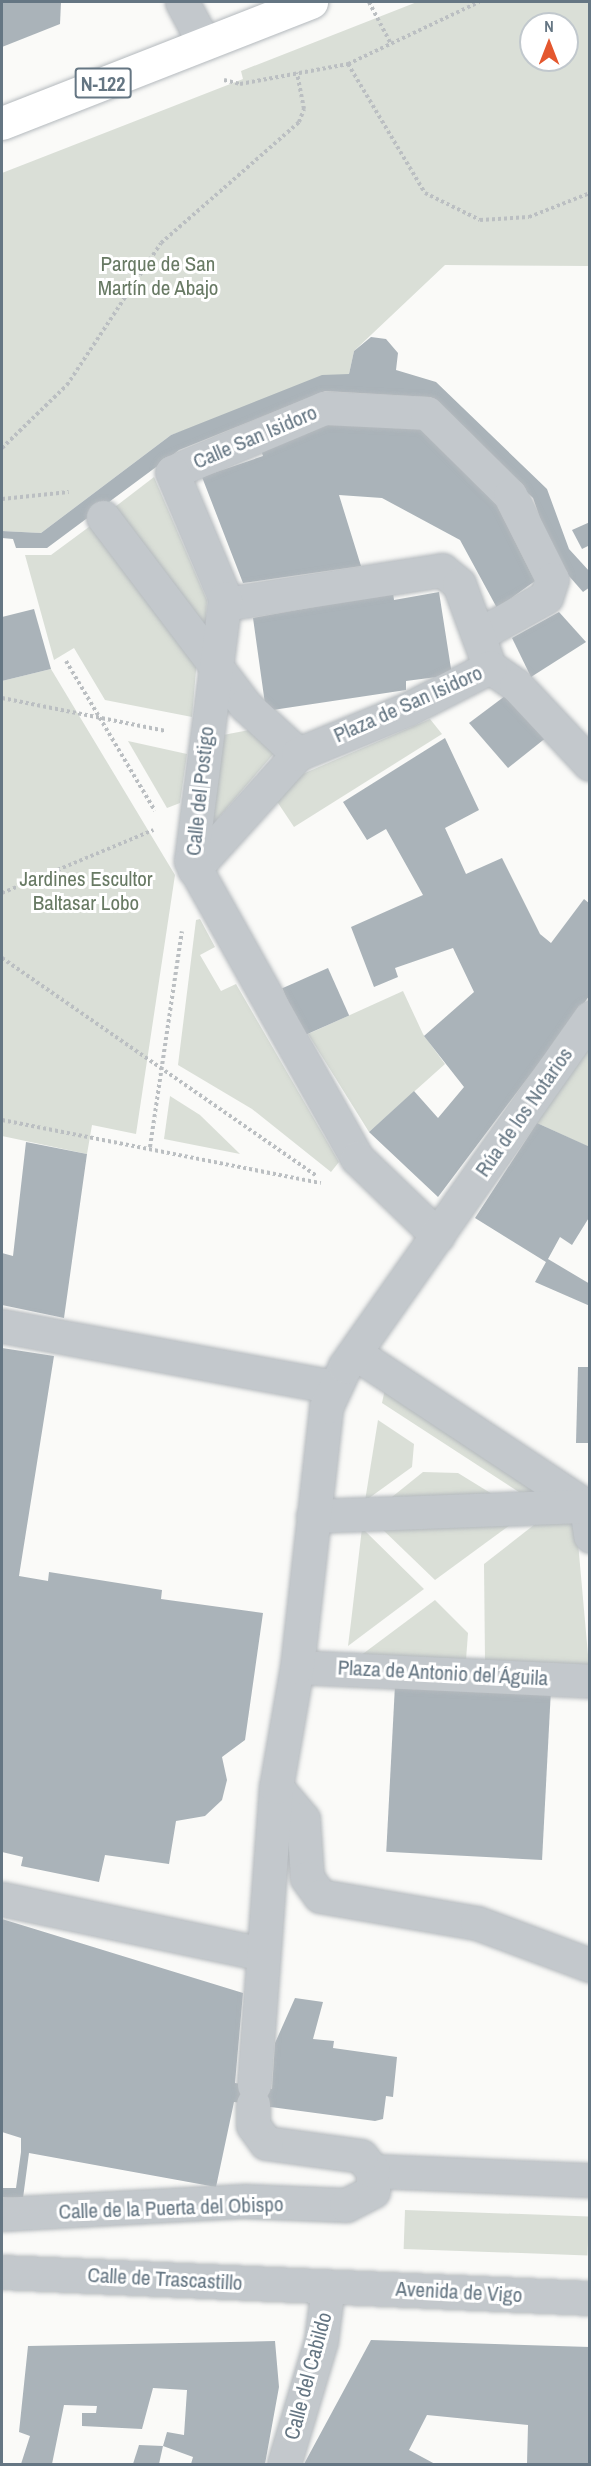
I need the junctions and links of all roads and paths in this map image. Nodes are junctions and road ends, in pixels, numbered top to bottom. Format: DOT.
graph roads {
  1 [pos="182,2"];
  2 [pos="311,2"];
  3 [pos="369,2"];
  4 [pos="479,2"];
  5 [pos="259,11"];
  6 [pos="204,43"];
  7 [pos="391,44"];
  8 [pos="348,64"];
  9 [pos="297,73"];
  10 [pos="2,123"];
  11 [pos="590,193"];
  12 [pos="2,448"];
  13 [pos="172,472"];
  14 [pos="79,492"];
  15 [pos="2,499"];
  16 [pos="104,517"];
  17 [pos="225,604"];
  18 [pos="478,635"];
  19 [pos="66,660"];
  20 [pos="216,667"];
  21 [pos="490,667"];
  22 [pos="2,698"];
  23 [pos="99,717"];
  24 [pos="205,740"];
  25 [pos="298,754"];
  26 [pos="590,764"];
  27 [pos="178,821"];
  28 [pos="194,869"];
  29 [pos="2,893"];
  30 [pos="2,958"];
  31 [pos="590,1017"];
  32 [pos="162,1071"];
  33 [pos="2,1120"];
  34 [pos="150,1147"];
  35 [pos="438,1236"];
  36 [pos="2,1326"];
  37 [pos="355,1353"];
  38 [pos="334,1387"];
  39 [pos="313,1516"];
  40 [pos="588,1516"];
  41 [pos="297,1666"];
  42 [pos="590,1681"];
  43 [pos="276,1787"];
  44 [pos="2,1899"];
  45 [pos="262,1954"];
  46 [pos="590,1965"];
  47 [pos="373,2171"];
  48 [pos="590,2180"];
  49 [pos="2,2214"];
  50 [pos="2,2272"];
  51 [pos="328,2286"];
  52 [pos="590,2298"];
  53 [pos="284,2464"];
  1 -- 6 [label="street"];
  2 -- 5 [label="highway, N-122"];
  3 -- 7 [label="path"];
  4 -- 7 [label="path"];
  5 -- 6 [label="highway, N-122"];
  6 -- 9 [label="path"];
  6 -- 10 [label="highway, N-122"];
  7 -- 8 [label="path"];
  8 -- 9 [label="path"];
  8 -- 11 [label="path"];
  9 -- 12 [label="path"];
  13 -- 17 [label="street, Calle del Postigo"];
  13 -- 18 [label="street, Calle San Isidoro"];
  14 -- 15 [label="path"];
  16 -- 20 [label="street"];
  17 -- 18 [label="street, Plaza de San Isidoro"];
  17 -- 20 [label="street, Calle del Postigo"];
  18 -- 21 [label="street, Plaza de San Isidoro"];
  19 -- 23 [label="path"];
  20 -- 24 [label="street, Calle del Postigo"];
  20 -- 25 [label="street"];
  21 -- 25 [label="street, Plaza de San Isidoro"];
  21 -- 26 [label="street"];
  22 -- 23 [label="path"];
  23 -- 24 [label="path"];
  23 -- 27 [label="path"];
  24 -- 27 [label="street, Calle del Postigo"];
  25 -- 28 [label="street, Plaza de San Isidoro"];
  27 -- 28 [label="street, Calle del Postigo"];
  27 -- 29 [label="path"];
  28 -- 32 [label="path"];
  28 -- 35 [label="street, Calle del Postigo"];
  30 -- 32 [label="path"];
  31 -- 35 [label="street, Rúa de los Notarios"];
  32 -- 34 [label="path"];
  32 -- 34 [label="path"];
  33 -- 34 [label="path"];
  35 -- 37 [label="street, Rúa de los Notarios"];
  36 -- 38 [label="street"];
  37 -- 38 [label="street, Rúa de los Notarios"];
  37 -- 40 [label="street"];
  38 -- 39 [label="street, Rúa de los Notarios"];
  39 -- 40 [label="street"];
  39 -- 41 [label="street, Rúa de los Notarios"];
  41 -- 42 [label="street, Plaza de Antonio del Águila"];
  41 -- 43 [label="street"];
  43 -- 45 [label="street"];
  43 -- 46 [label="street"];
  44 -- 45 [label="street"];
  45 -- 47 [label="street"];
  47 -- 48 [label="street"];
  47 -- 49 [label="street, Calle de la Puerta del Obispo"];
  50 -- 51 [label="street, Calle de Trascastillo"];
  51 -- 52 [label="street, Avenida de Vigo"];
  51 -- 53 [label="street, Calle del Cabildo"];
}
